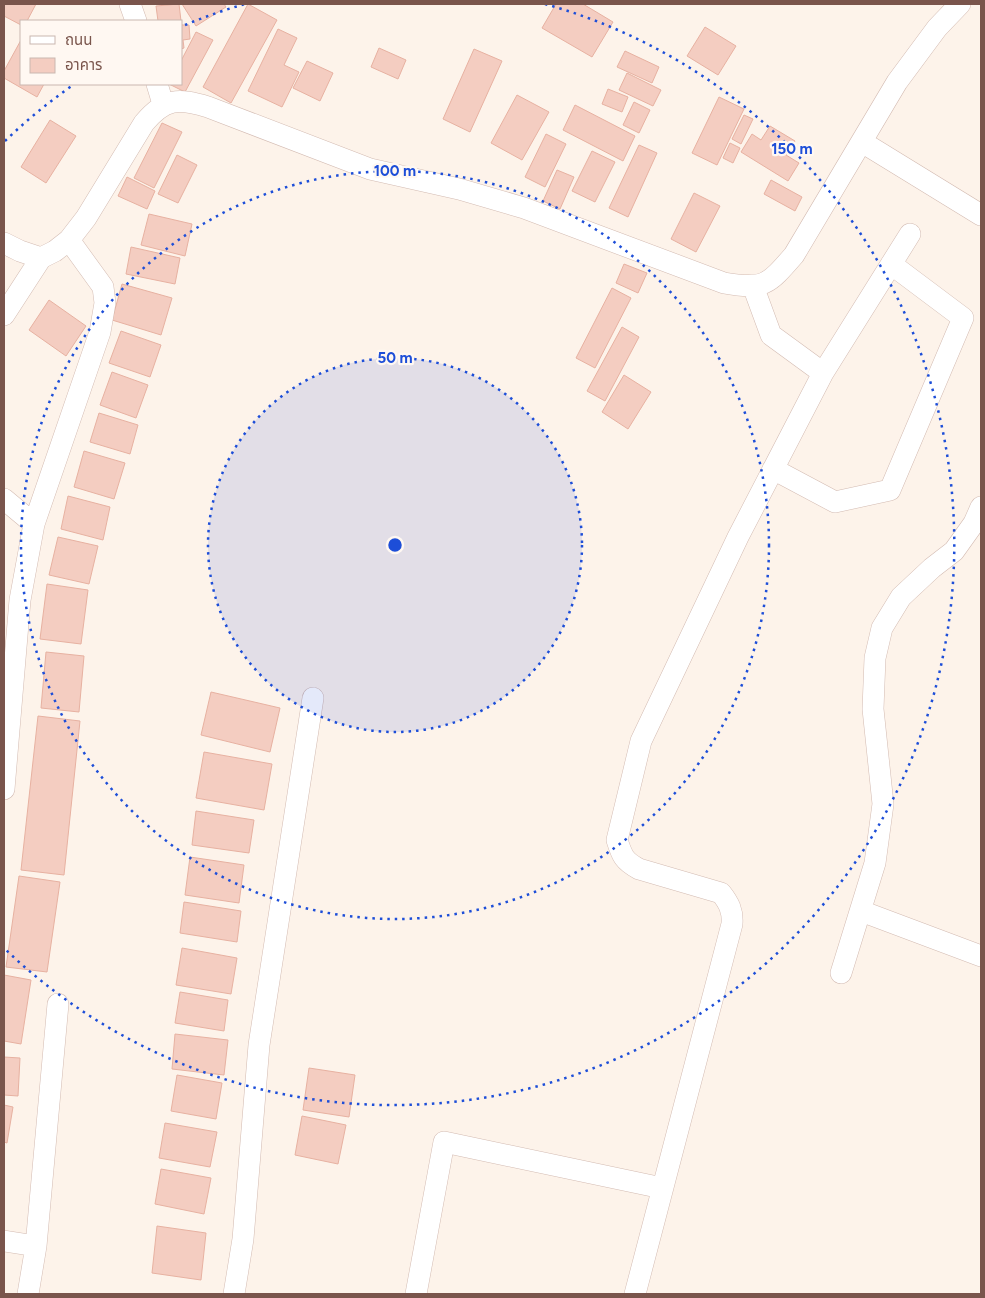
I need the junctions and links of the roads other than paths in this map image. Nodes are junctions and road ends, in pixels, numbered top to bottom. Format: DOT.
graph roads {
  1 [pos="130,4"];
  2 [pos="960,4"];
  3 [pos="136,20"];
  4 [pos="157,85"];
  5 [pos="164,104"];
  6 [pos="862,142"];
  7 [pos="981,215"];
  8 [pos="910,234"];
  9 [pos="69,240"];
  10 [pos="4,243"];
  11 [pos="41,258"];
  12 [pos="891,264"];
  13 [pos="753,286"];
  14 [pos="4,315"];
  15 [pos="823,372"];
  16 [pos="773,469"];
  17 [pos="4,499"];
  18 [pos="981,507"];
  19 [pos="34,524"];
  20 [pos="313,698"];
  21 [pos="4,789"];
  22 [pos="861,911"];
  23 [pos="981,956"];
  24 [pos="842,973"];
  25 [pos="58,1004"];
  26 [pos="662,1188"];
  27 [pos="4,1241"];
  28 [pos="36,1246"];
  29 [pos="28,1294"];
  30 [pos="234,1294"];
  31 [pos="418,1294"];
  32 [pos="635,1294"];
  1 -- 3 [label="street"];
  2 -- 6 [label="street"];
  4 -- 5 [label="street"];
  5 -- 9 [label="street"];
  5 -- 13 [label="street"];
  6 -- 7 [label="street"];
  6 -- 13 [label="street"];
  8 -- 12 [label="street"];
  9 -- 11 [label="street"];
  9 -- 19 [label="street"];
  10 -- 11 [label="street"];
  11 -- 14 [label="street"];
  12 -- 15 [label="street"];
  12 -- 16 [label="street"];
  13 -- 15 [label="street"];
  15 -- 16 [label="street"];
  16 -- 26 [label="street"];
  17 -- 19 [label="street"];
  18 -- 22 [label="street"];
  19 -- 21 [label="street"];
  20 -- 30 [label="street"];
  22 -- 23 [label="street"];
  22 -- 24 [label="street"];
  25 -- 28 [label="street"];
  26 -- 31 [label="street"];
  26 -- 32 [label="street"];
  27 -- 28 [label="street"];
  28 -- 29 [label="street"];
}
